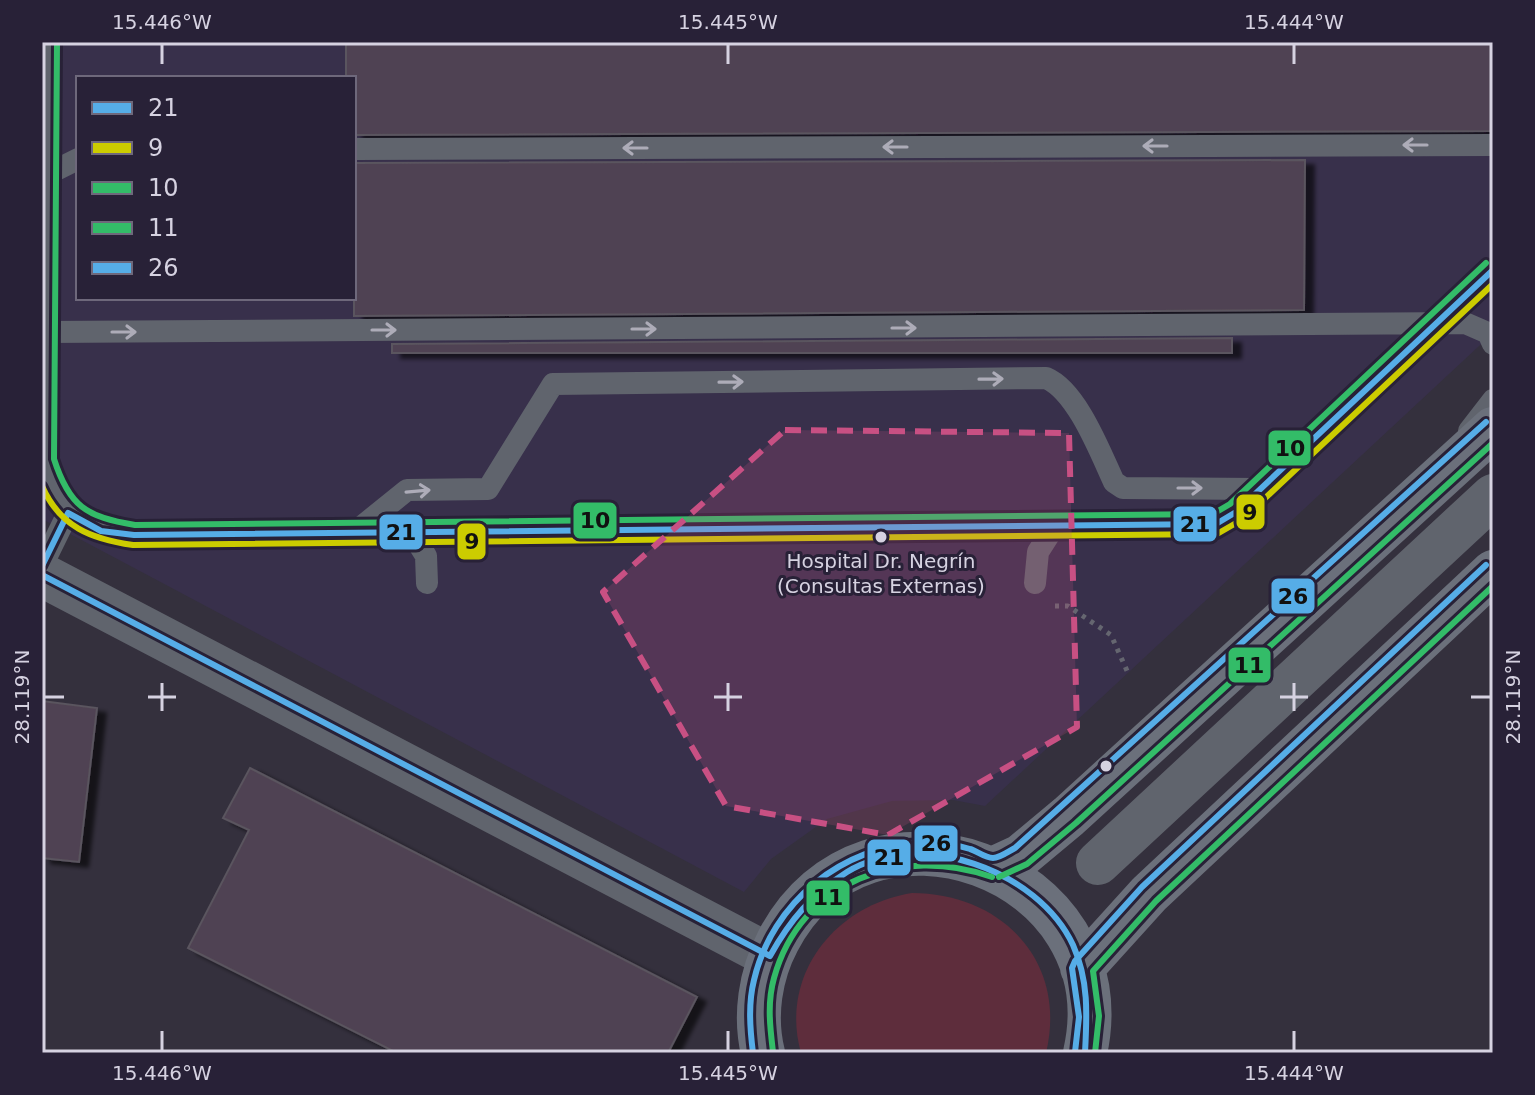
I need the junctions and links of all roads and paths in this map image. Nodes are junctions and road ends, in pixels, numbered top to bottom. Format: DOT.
graph roads {
  1 [pos="47,42"];
  2 [pos="1493,145"];
  3 [pos="356,149"];
  4 [pos="76,160"];
  5 [pos="48,174"];
  6 [pos="1493,270"];
  7 [pos="1432,325"];
  8 [pos="46,332"];
  9 [pos="1493,344"];
  10 [pos="1493,400"];
  11 [pos="1493,429"];
  12 [pos="1259,489"];
  13 [pos="1493,496"];
  14 [pos="1409,508"];
  15 [pos="68,513"];
  16 [pos="1054,527"];
  17 [pos="355,532"];
  18 [pos="411,532"];
  19 [pos="42,566"];
  20 [pos="1493,572"];
  21 [pos="42,575"];
  22 [pos="427,583"];
  23 [pos="1035,583"];
  24 [pos="1055,606"];
  25 [pos="1128,673"];
  26 [pos="1098,863"];
  27 [pos="995,868"];
  28 [pos="770,956"];
  29 [pos="1082,968"];
  30 [pos="763,1053"];
  31 [pos="1085,1053"];
  1 -- 5 [label="lane"];
  2 -- 3 [label="lane, one-way"];
  4 -- 5 [label="lane"];
  5 -- 8 [label="lane"];
  6 -- 7 [label="lane"];
  8 -- 7 [label="lane, one-way"];
  7 -- 9 [label="lane"];
  7 -- 12 [label="lane"];
  8 -- 15 [label="lane"];
  10 -- 14 [label="lane"];
  11 -- 14 [label="street"];
  12 -- 16 [label="lane"];
  17 -- 12 [label="lane, one-way"];
  13 -- 26 [label="street"];
  14 -- 27 [label="street"];
  15 -- 17 [label="lane"];
  15 -- 19 [label="lane"];
  16 -- 18 [label="lane"];
  16 -- 23 [label="lane"];
  17 -- 18 [label="lane"];
  18 -- 22 [label="lane"];
  20 -- 29 [label="street"];
  21 -- 28 [label="street"];
  24 -- 25 [label="path"];
  27 -- 28 [label="street"];
  27 -- 29 [label="street"];
  28 -- 30 [label="street"];
  29 -- 31 [label="street"];
}
